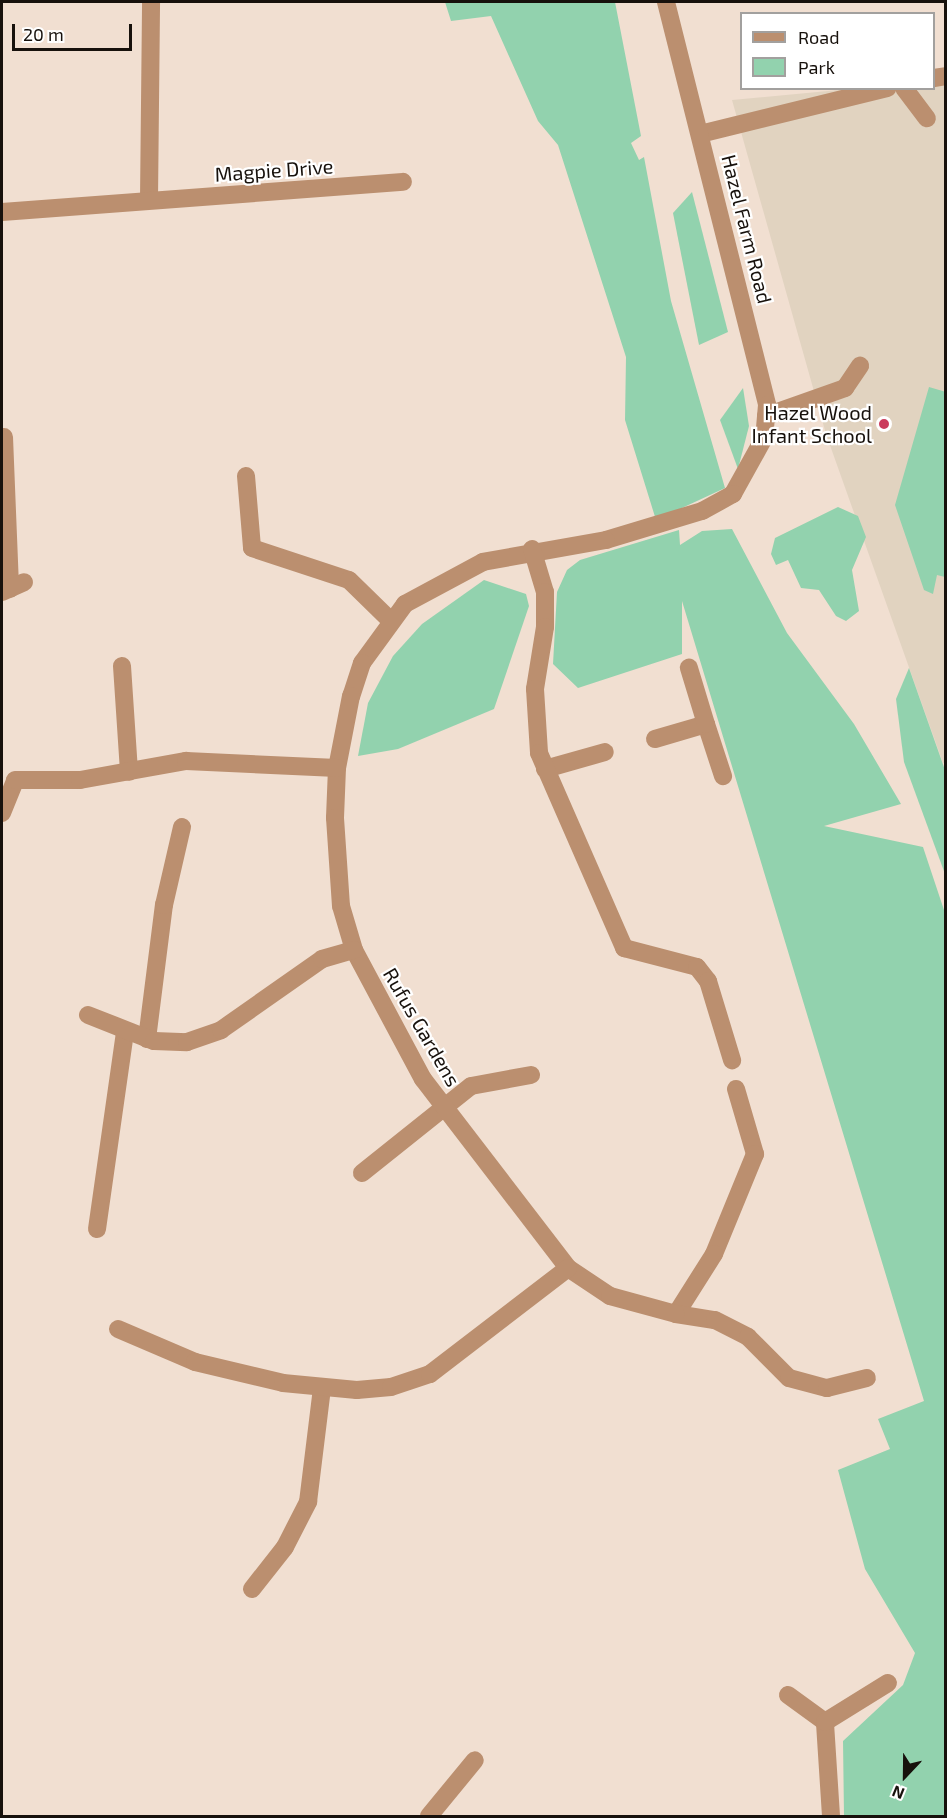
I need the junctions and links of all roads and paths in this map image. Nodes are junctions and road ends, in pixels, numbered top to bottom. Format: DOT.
graph roads {
  1 [pos="151,2"];
  2 [pos="666,2"];
  3 [pos="879,90"];
  4 [pos="905,90"];
  5 [pos="927,118"];
  6 [pos="700,134"];
  7 [pos="403,182"];
  8 [pos="148,199"];
  9 [pos="2,212"];
  10 [pos="860,366"];
  11 [pos="766,416"];
  12 [pos="4,437"];
  13 [pos="751,467"];
  14 [pos="246,476"];
  15 [pos="532,549"];
  16 [pos="12,588"];
  17 [pos="391,621"];
  18 [pos="122,666"];
  19 [pos="689,668"];
  20 [pos="706,724"];
  21 [pos="655,739"];
  22 [pos="604,752"];
  23 [pos="337,768"];
  24 [pos="545,769"];
  25 [pos="129,772"];
  26 [pos="8,775"];
  27 [pos="723,776"];
  28 [pos="2,813"];
  29 [pos="182,827"];
  30 [pos="354,950"];
  31 [pos="88,1015"];
  32 [pos="125,1033"];
  33 [pos="147,1039"];
  34 [pos="732,1060"];
  35 [pos="531,1075"];
  36 [pos="736,1089"];
  37 [pos="443,1108"];
  38 [pos="362,1173"];
  39 [pos="97,1229"];
  40 [pos="568,1268"];
  41 [pos="676,1314"];
  42 [pos="118,1329"];
  43 [pos="867,1378"];
  44 [pos="322,1388"];
  45 [pos="252,1589"];
  46 [pos="888,1683"];
  47 [pos="788,1695"];
  48 [pos="825,1722"];
  49 [pos="475,1760"];
  50 [pos="435,1814"];
  51 [pos="831,1816"];
  1 -- 8 [label="street"];
  2 -- 6 [label="street, Hazel Farm Road"];
  3 -- 6 [label="street"];
  4 -- 5 [label="street"];
  6 -- 11 [label="street, Hazel Farm Road"];
  7 -- 8 [label="street, Magpie Drive"];
  8 -- 9 [label="street, Magpie Drive"];
  10 -- 11 [label="street"];
  11 -- 13 [label="street, Hazel Farm Road"];
  12 -- 16 [label="street"];
  13 -- 15 [label="street, Rufus Gardens"];
  14 -- 17 [label="street"];
  15 -- 17 [label="street, Rufus Gardens"];
  15 -- 24 [label="street"];
  17 -- 23 [label="street, Rufus Gardens"];
  18 -- 25 [label="street"];
  19 -- 20 [label="street"];
  20 -- 21 [label="street"];
  20 -- 27 [label="street"];
  22 -- 24 [label="street"];
  23 -- 25 [label="street"];
  23 -- 30 [label="street, Rufus Gardens"];
  24 -- 34 [label="street"];
  25 -- 26 [label="street"];
  26 -- 28 [label="street"];
  29 -- 33 [label="street"];
  30 -- 33 [label="street"];
  30 -- 37 [label="street, Rufus Gardens"];
  31 -- 32 [label="street"];
  32 -- 33 [label="street"];
  32 -- 39 [label="street"];
  35 -- 37 [label="street"];
  36 -- 41 [label="street"];
  37 -- 38 [label="street"];
  37 -- 40 [label="street, Rufus Gardens"];
  40 -- 41 [label="street, Rufus Gardens"];
  40 -- 44 [label="street"];
  41 -- 43 [label="street, Rufus Gardens"];
  42 -- 44 [label="street"];
  44 -- 45 [label="street"];
  46 -- 48 [label="street"];
  47 -- 48 [label="street"];
  48 -- 51 [label="street"];
  49 -- 50 [label="street"];
}
